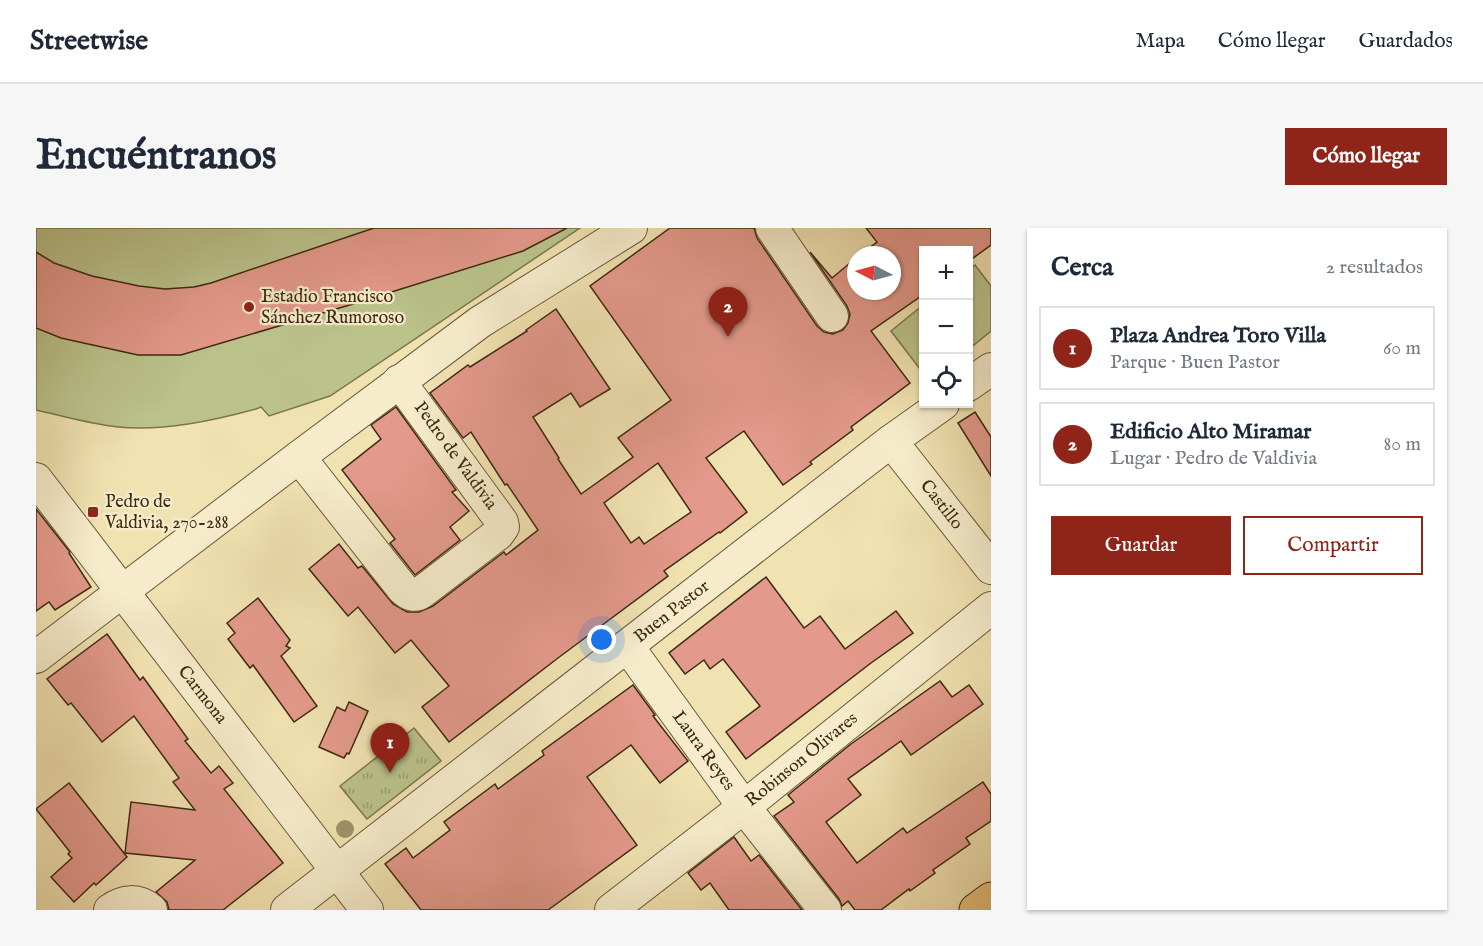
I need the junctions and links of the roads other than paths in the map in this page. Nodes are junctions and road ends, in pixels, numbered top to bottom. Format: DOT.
graph roads {
  1 [pos="631,228"];
  2 [pos="772,228"];
  3 [pos="832,316"];
  4 [pos="991,369"];
  5 [pos="399,381"];
  6 [pos="973,382"];
  7 [pos="937,408"];
  8 [pos="891,441"];
  9 [pos="299,457"];
  10 [pos="36,479"];
  11 [pos="991,568"];
  12 [pos="122,590"];
  13 [pos="991,608"];
  14 [pos="627,647"];
  15 [pos="36,657"];
  16 [pos="744,807"];
  17 [pos="338,872"];
  18 [pos="991,899"];
  19 [pos="110,910"];
  20 [pos="152,910"];
  21 [pos="287,910"];
  22 [pos="367,910"];
  23 [pos="611,910"];
  24 [pos="825,910"];
  25 [pos="976,910"];
  1 -- 5 [label="street"];
  2 -- 3 [label="street"];
  4 -- 6 [label="street"];
  5 -- 9 [label="street"];
  5 -- 9 [label="street, Pedro de Valdivia"];
  7 -- 8 [label="street, Buen Pastor"];
  8 -- 11 [label="street, Castillo"];
  8 -- 14 [label="street, Buen Pastor"];
  9 -- 12 [label="street"];
  10 -- 12 [label="street, Carmona"];
  12 -- 15 [label="street"];
  12 -- 17 [label="street, Carmona"];
  13 -- 16 [label="street, Robinson Olivares"];
  14 -- 16 [label="street, Laura Reyes"];
  14 -- 17 [label="street, Buen Pastor"];
  16 -- 23 [label="street, Robinson Olivares"];
  16 -- 24 [label="street, Laura Reyes"];
  17 -- 21 [label="street, Buen Pastor"];
  17 -- 22 [label="street, Carmona"];
  18 -- 25 [label="main road"];
  19 -- 20 [label="street"];
}
